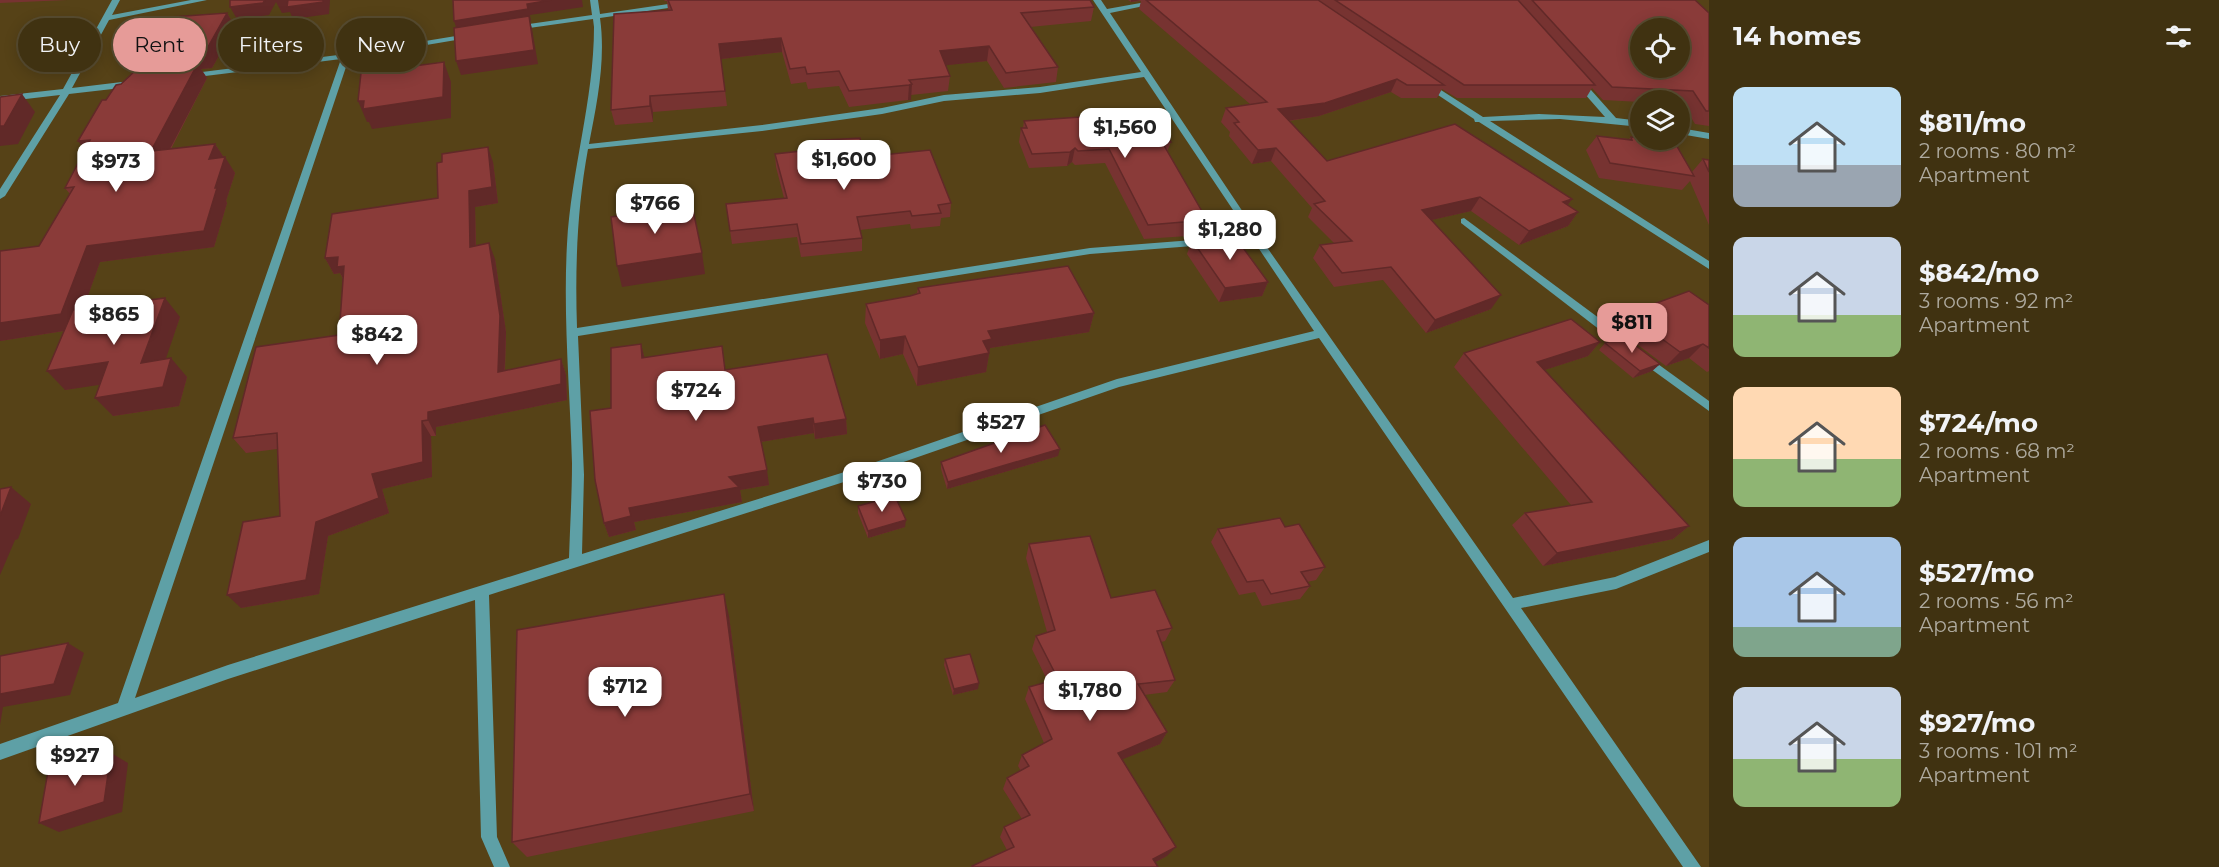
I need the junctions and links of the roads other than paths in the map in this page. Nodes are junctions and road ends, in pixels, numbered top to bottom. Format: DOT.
graph roads {
  1 [pos="116,0"];
  2 [pos="203,0"];
  3 [pos="594,0"];
  4 [pos="1096,0"];
  5 [pos="1169,0"];
  6 [pos="694,3"];
  7 [pos="1105,12"];
  8 [pos="597,14"];
  9 [pos="104,19"];
  10 [pos="503,30"];
  11 [pos="480,34"];
  12 [pos="426,43"];
  13 [pos="336,57"];
  14 [pos="341,72"];
  15 [pos="1145,74"];
  16 [pos="183,77"];
  17 [pos="1575,77"];
  18 [pos="1420,80"];
  19 [pos="136,83"];
  20 [pos="66,92"];
  21 [pos="0,99"];
  22 [pos="1478,120"];
  23 [pos="1613,120"];
  24 [pos="1630,122"];
  25 [pos="1690,133"];
  26 [pos="1709,136"];
  27 [pos="585,147"];
  28 [pos="0,196"];
  29 [pos="1464,221"];
  30 [pos="1220,241"];
  31 [pos="1709,266"];
  32 [pos="572,333"];
  33 [pos="1323,333"];
  34 [pos="1709,407"];
  35 [pos="1709,546"];
  36 [pos="575,563"];
  37 [pos="482,593"];
  38 [pos="1512,604"];
  39 [pos="123,710"];
  40 [pos="0,752"];
  41 [pos="502,867"];
  42 [pos="1693,867"];
  1 -- 9 [label="street"];
  2 -- 9 [label="street"];
  3 -- 8 [label="street"];
  4 -- 7 [label="street"];
  5 -- 7 [label="street"];
  6 -- 8 [label="street"];
  7 -- 15 [label="street"];
  8 -- 10 [label="street"];
  8 -- 27 [label="street"];
  9 -- 20 [label="street"];
  11 -- 12 [label="street"];
  13 -- 16 [label="street"];
  14 -- 39 [label="street"];
  15 -- 27 [label="street"];
  15 -- 33 [label="street"];
  17 -- 23 [label="street"];
  18 -- 22 [label="street"];
  19 -- 20 [label="street"];
  20 -- 21 [label="street"];
  20 -- 28 [label="street"];
  22 -- 23 [label="street"];
  22 -- 31 [label="street"];
  23 -- 24 [label="street"];
  25 -- 26 [label="street"];
  27 -- 32 [label="street"];
  29 -- 34 [label="street"];
  30 -- 32 [label="street"];
  32 -- 36 [label="street"];
  33 -- 36 [label="street"];
  33 -- 38 [label="street"];
  35 -- 38 [label="street"];
  36 -- 37 [label="street"];
  37 -- 39 [label="street"];
  37 -- 41 [label="street"];
  38 -- 42 [label="street"];
  39 -- 40 [label="street"];
}
